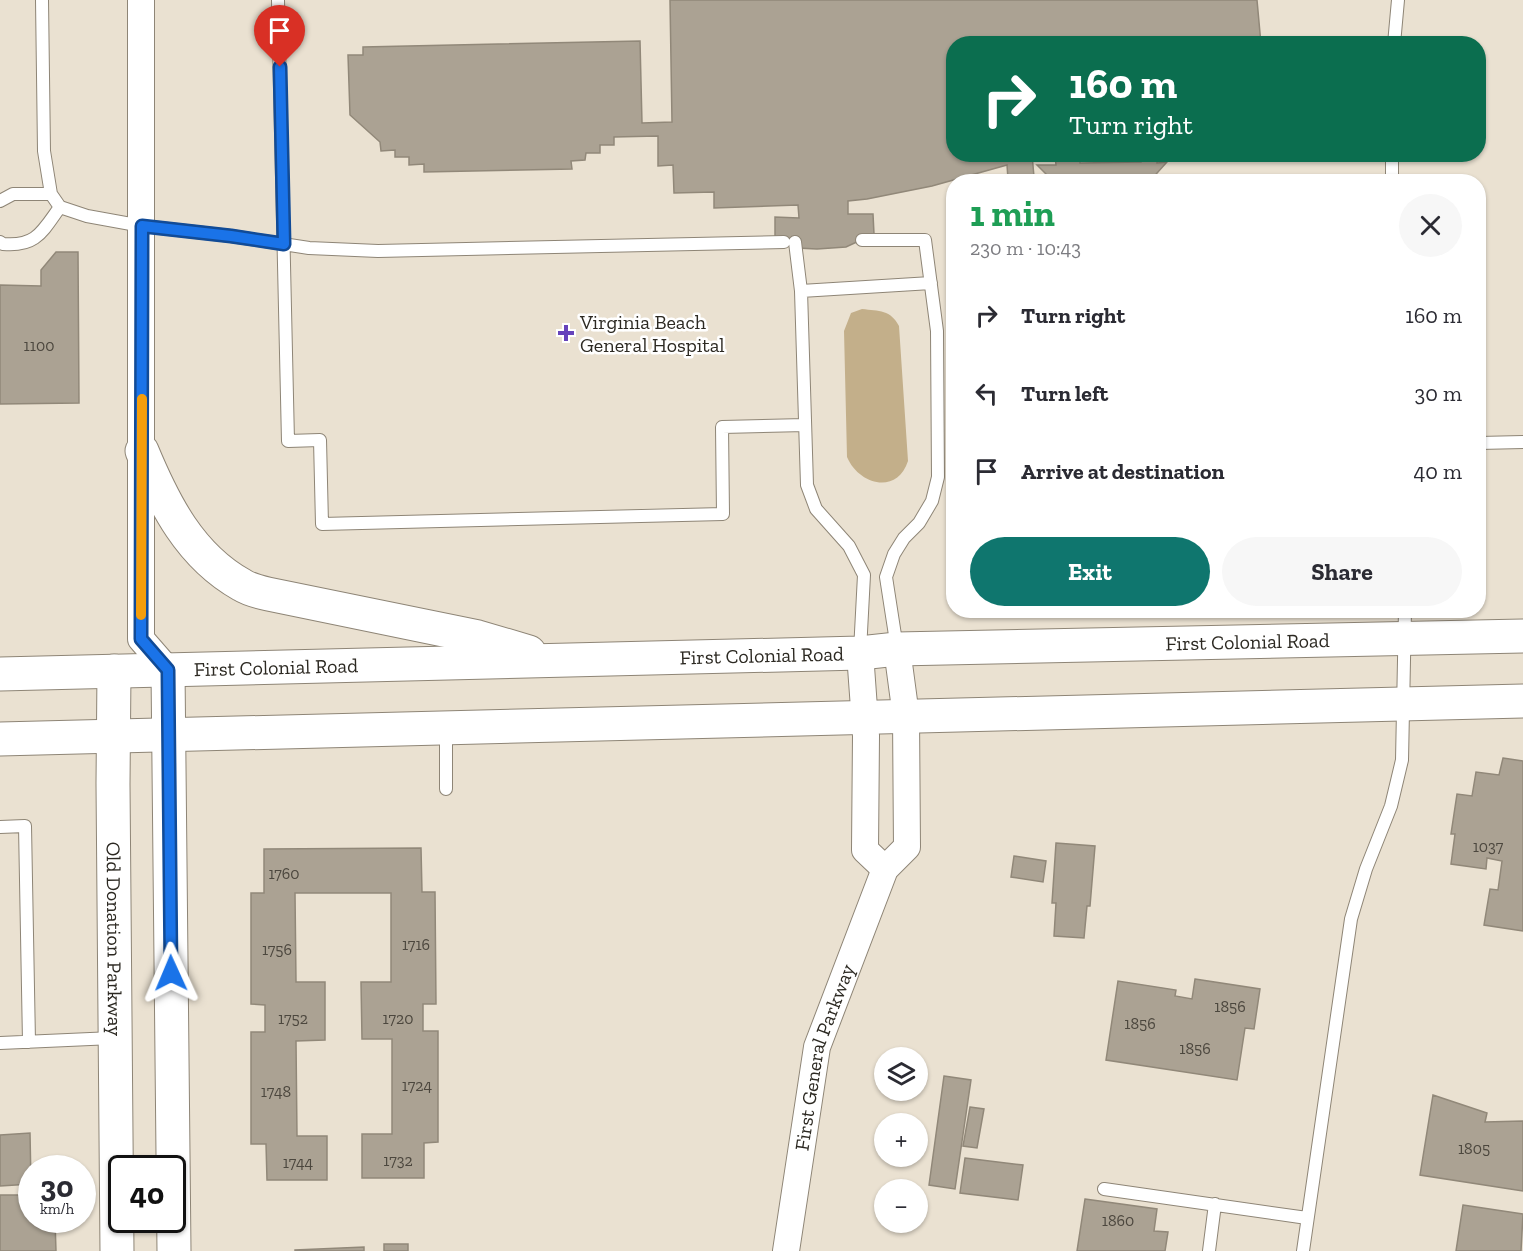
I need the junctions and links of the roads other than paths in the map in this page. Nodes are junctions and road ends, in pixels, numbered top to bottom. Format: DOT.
graph roads {
  1 [pos="42,0"];
  2 [pos="141,0"];
  3 [pos="278,0"];
  4 [pos="1398,0"];
  5 [pos="1395,36"];
  6 [pos="51,194"];
  7 [pos="0,201"];
  8 [pos="60,207"];
  9 [pos="142,226"];
  10 [pos="862,240"];
  11 [pos="0,242"];
  12 [pos="284,244"];
  13 [pos="931,283"];
  14 [pos="801,291"];
  15 [pos="805,425"];
  16 [pos="1523,442"];
  17 [pos="1486,443"];
  18 [pos="142,451"];
  19 [pos="1406,624"];
  20 [pos="1523,636"];
  21 [pos="141,639"];
  22 [pos="897,649"];
  23 [pos="860,653"];
  24 [pos="560,661"];
  25 [pos="168,670"];
  26 [pos="114,671"];
  27 [pos="0,674"];
  28 [pos="1523,700"];
  29 [pos="1404,704"];
  30 [pos="906,716"];
  31 [pos="865,717"];
  32 [pos="446,729"];
  33 [pos="168,735"];
  34 [pos="113,736"];
  35 [pos="0,740"];
  36 [pos="446,789"];
  37 [pos="0,827"];
  38 [pos="885,869"];
  39 [pos="115,1038"];
  40 [pos="29,1042"];
  41 [pos="0,1043"];
  42 [pos="1104,1189"];
  43 [pos="1215,1204"];
  44 [pos="1307,1218"];
  45 [pos="117,1251"];
  46 [pos="174,1251"];
  47 [pos="786,1251"];
  48 [pos="1209,1251"];
  49 [pos="1302,1251"];
  1 -- 6 [label="lane"];
  2 -- 9 [label="street"];
  3 -- 12 [label="lane"];
  4 -- 5 [label="lane"];
  6 -- 7 [label="lane"];
  6 -- 8 [label="lane"];
  8 -- 9 [label="lane"];
  8 -- 11 [label="lane"];
  9 -- 12 [label="lane"];
  9 -- 18 [label="street"];
  10 -- 13 [label="lane"];
  12 -- 14 [label="lane"];
  12 -- 15 [label="lane"];
  13 -- 14 [label="lane"];
  13 -- 22 [label="lane"];
  14 -- 15 [label="lane"];
  15 -- 23 [label="lane"];
  16 -- 17 [label="lane"];
  18 -- 21 [label="street"];
  18 -- 24 [label="main road"];
  19 -- 20 [label="main road, First Colonial Road"];
  19 -- 22 [label="main road, First Colonial Road"];
  19 -- 29 [label="lane"];
  21 -- 25 [label="street"];
  21 -- 26 [label="street"];
  22 -- 23 [label="main road, First Colonial Road"];
  22 -- 30 [label="street, First General Parkway"];
  23 -- 24 [label="main road, First Colonial Road"];
  23 -- 31 [label="street"];
  24 -- 25 [label="main road, First Colonial Road"];
  25 -- 26 [label="main road, First Colonial Road"];
  25 -- 33 [label="main road"];
  26 -- 27 [label="main road, First Colonial Road"];
  26 -- 34 [label="main road, Old Donation Parkway"];
  28 -- 29 [label="main road"];
  29 -- 30 [label="main road"];
  29 -- 44 [label="lane"];
  30 -- 31 [label="main road"];
  30 -- 38 [label="street, First General Parkway"];
  31 -- 32 [label="main road"];
  31 -- 38 [label="street"];
  32 -- 33 [label="main road"];
  32 -- 36 [label="lane"];
  33 -- 34 [label="main road"];
  33 -- 46 [label="main road"];
  34 -- 35 [label="main road"];
  34 -- 39 [label="main road, Old Donation Parkway"];
  37 -- 40 [label="lane"];
  38 -- 47 [label="street, First General Parkway"];
  39 -- 40 [label="lane"];
  39 -- 45 [label="main road, Old Donation Parkway"];
  40 -- 41 [label="lane"];
  42 -- 43 [label="lane"];
  43 -- 44 [label="lane"];
  43 -- 48 [label="lane"];
  44 -- 49 [label="lane"];
}
